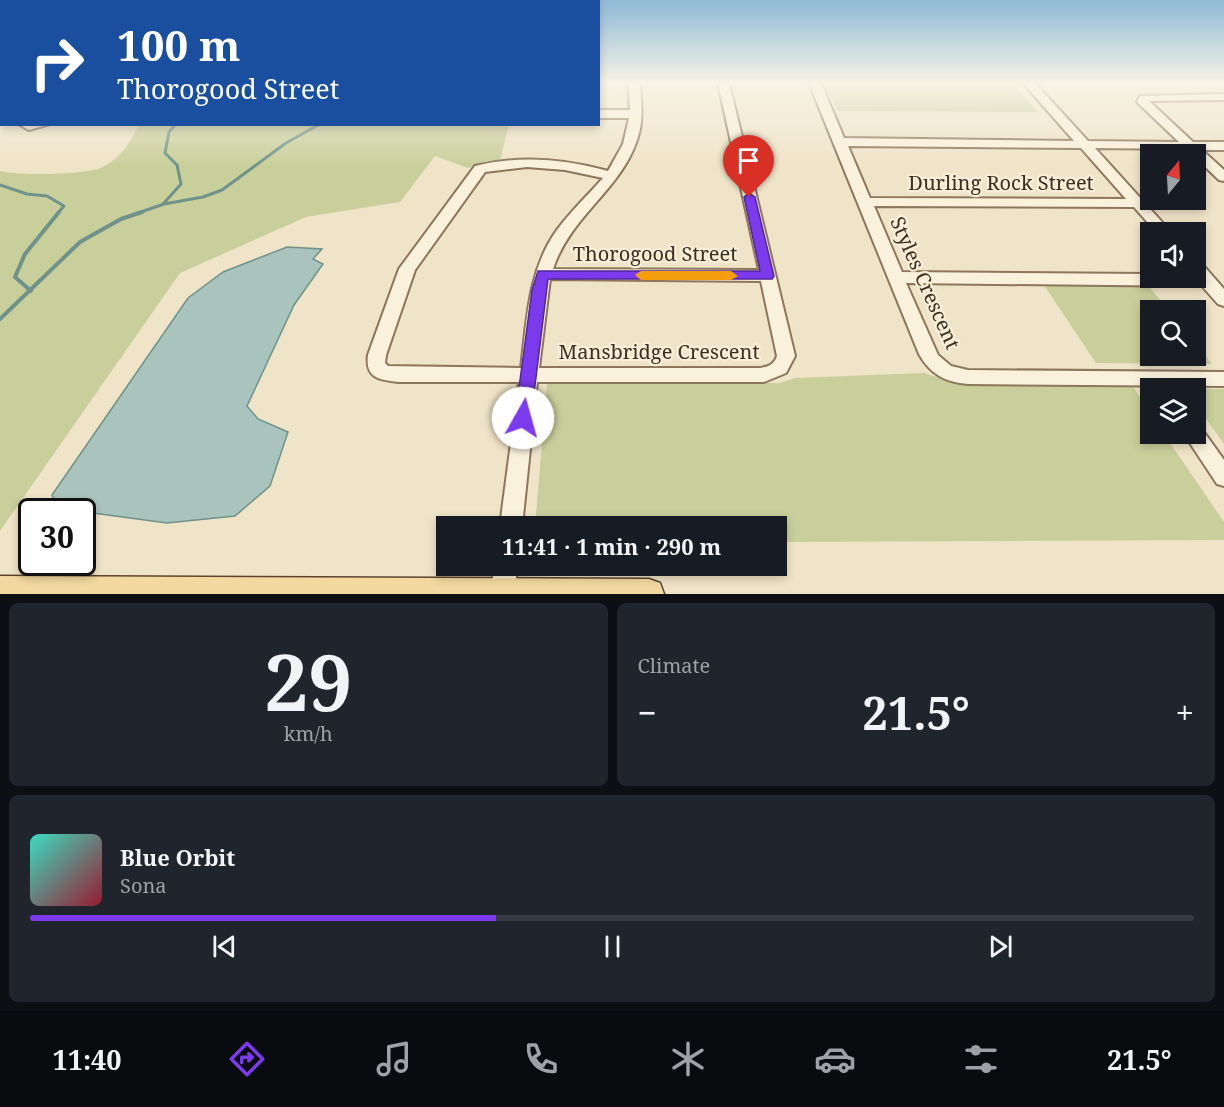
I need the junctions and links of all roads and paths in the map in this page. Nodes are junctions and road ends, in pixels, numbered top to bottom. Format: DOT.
graph roads {
  1 [pos="635,111"];
  2 [pos="730,111"];
  3 [pos="827,111"];
  4 [pos="1054,111"];
  5 [pos="1153,111"];
  6 [pos="600,114"];
  7 [pos="635,114"];
  8 [pos="840,142"];
  9 [pos="1083,143"];
  10 [pos="1189,144"];
  11 [pos="1140,145"];
  12 [pos="1206,146"];
  13 [pos="1224,147"];
  14 [pos="1206,160"];
  15 [pos="613,176"];
  16 [pos="1224,177"];
  17 [pos="865,202"];
  18 [pos="1137,203"];
  19 [pos="1155,222"];
  20 [pos="543,274"];
  21 [pos="1140,275"];
  22 [pos="767,276"];
  23 [pos="897,277"];
  24 [pos="1206,280"];
  25 [pos="1224,300"];
  26 [pos="528,374"];
  27 [pos="1224,379"];
  28 [pos="1206,380"];
  29 [pos="1140,382"];
  30 [pos="1201,444"];
  31 [pos="1224,477"];
  32 [pos="511,516"];
  33 [pos="505,576"];
  34 [pos="0,591"];
  35 [pos="503,594"];
  36 [pos="648,594"];
  1 -- 7 [label="street"];
  2 -- 22 [label="street, Mansbridge Crescent"];
  3 -- 8 [label="street, Styles Crescent"];
  4 -- 9 [label="street"];
  5 -- 10 [label="street"];
  6 -- 7 [label="street"];
  7 -- 15 [label="street"];
  8 -- 9 [label="street"];
  8 -- 17 [label="street, Styles Crescent"];
  9 -- 11 [label="street"];
  9 -- 18 [label="street"];
  12 -- 13 [label="street"];
  14 -- 16 [label="street"];
  15 -- 20 [label="street"];
  15 -- 26 [label="street"];
  17 -- 18 [label="street, Durling Rock Street"];
  17 -- 23 [label="street, Styles Crescent"];
  18 -- 19 [label="street"];
  20 -- 22 [label="street, Thorogood Street"];
  20 -- 26 [label="street"];
  21 -- 23 [label="street"];
  22 -- 26 [label="street, Mansbridge Crescent"];
  23 -- 29 [label="street, Styles Crescent"];
  24 -- 25 [label="street"];
  26 -- 32 [label="street"];
  27 -- 28 [label="street, Styles Crescent"];
  30 -- 31 [label="street"];
  33 -- 35 [label="street"];
  34 -- 35 [label="main road"];
  35 -- 36 [label="main road"];
}
